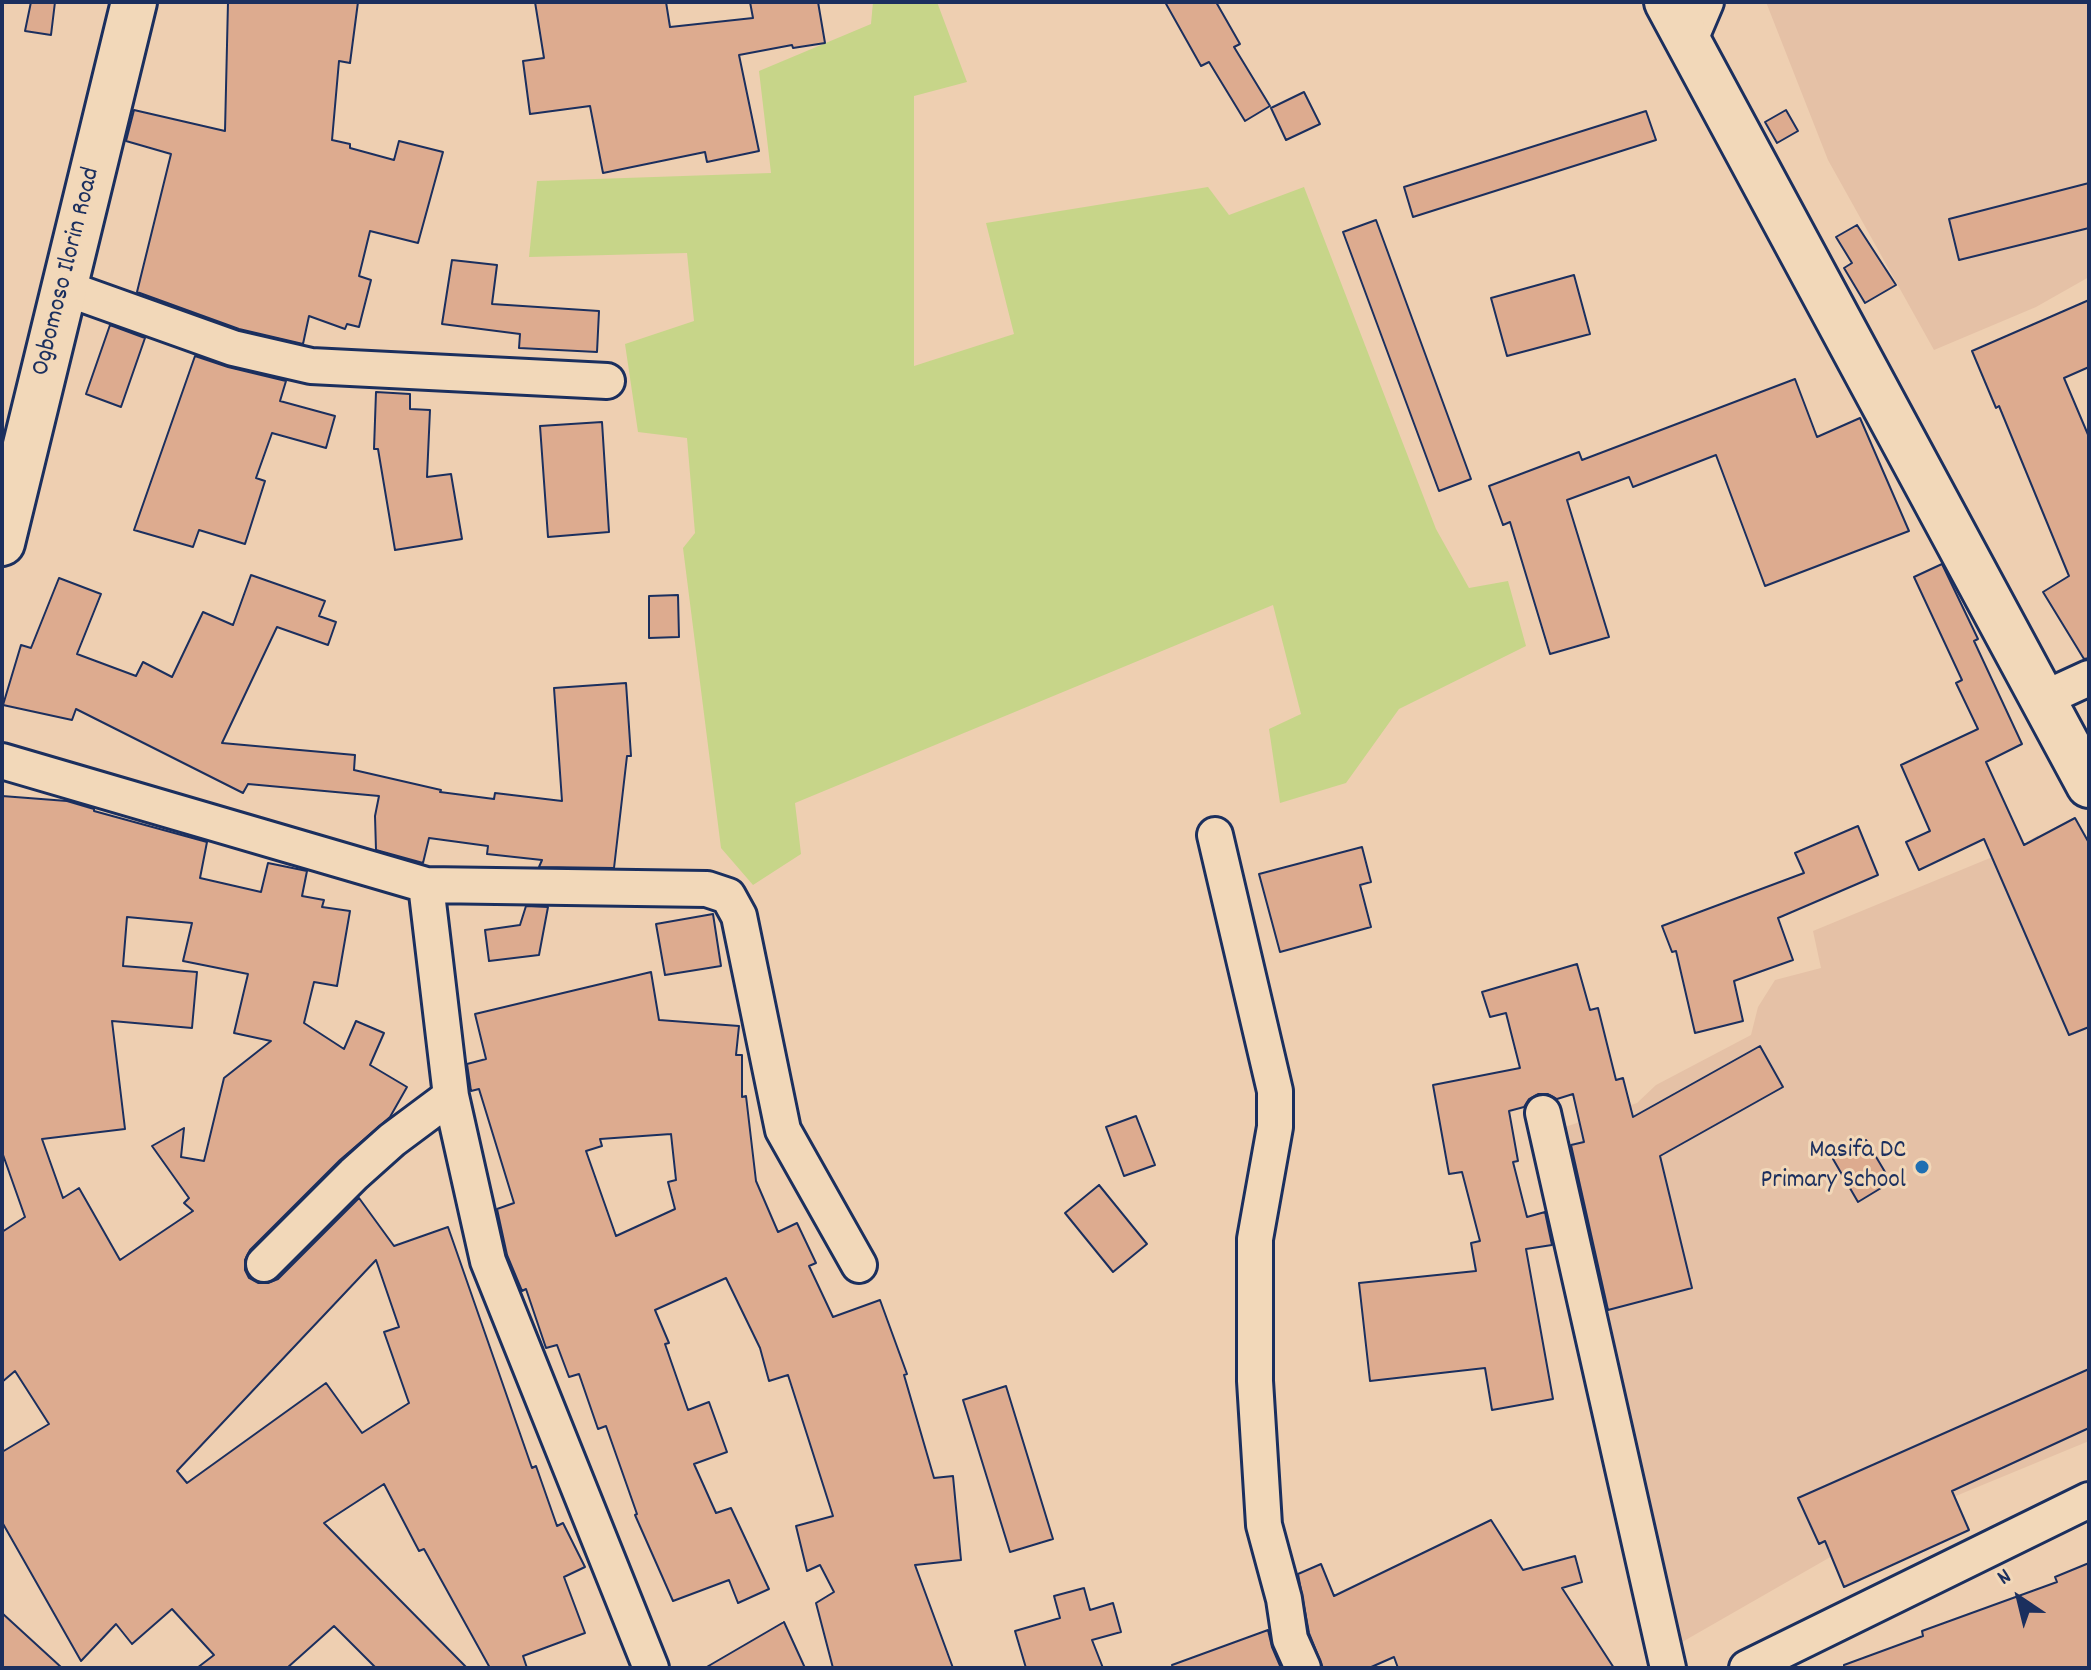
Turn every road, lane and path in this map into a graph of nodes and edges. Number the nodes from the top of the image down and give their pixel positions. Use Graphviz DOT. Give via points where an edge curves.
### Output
graph roads {
  1 [pos="134,2"];
  2 [pos="1667,2"];
  3 [pos="1706,2"];
  4 [pos="1689,42"];
  5 [pos="65,288"];
  6 [pos="607,381"];
  7 [pos="2,543"];
  8 [pos="2089,678"];
  9 [pos="2041,700"];
  10 [pos="2,761"];
  11 [pos="2089,785"];
  12 [pos="1215,835"];
  13 [pos="426,885"];
  14 [pos="451,1096"];
  15 [pos="1543,1113"];
  16 [pos="264,1264"];
  17 [pos="859,1265"];
  18 [pos="2089,1500"];
  19 [pos="651,1668"];
  20 [pos="1303,1668"];
  21 [pos="1668,1668"];
  22 [pos="1747,1668"];
  1 -- 5 [label="main road, Ogbomoso Ilorin Road"];
  2 -- 4 [label="main road"];
  3 -- 4 [label="street"];
  4 -- 9 [label="main road"];
  5 -- 6 [label="street" via="233,348 311,366"];
  5 -- 7 [label="main road, Ogbomoso Ilorin Road"];
  8 -- 9 [label="street"];
  9 -- 11 [label="main road"];
  10 -- 13 [label="street"];
  12 -- 20 [label="street" via="1275,1091 1275,1127 1255,1239 1255,1381 1264,1525 1290,1639"];
  13 -- 14 [label="street"];
  13 -- 17 [label="street" via="707,889 728,896 739,916 783,1130"];
  14 -- 16 [label="street" via="354,1174"];
  14 -- 19 [label="street" via="488,1261"];
  15 -- 21 [label="street"];
  18 -- 22 [label="street"];
}
